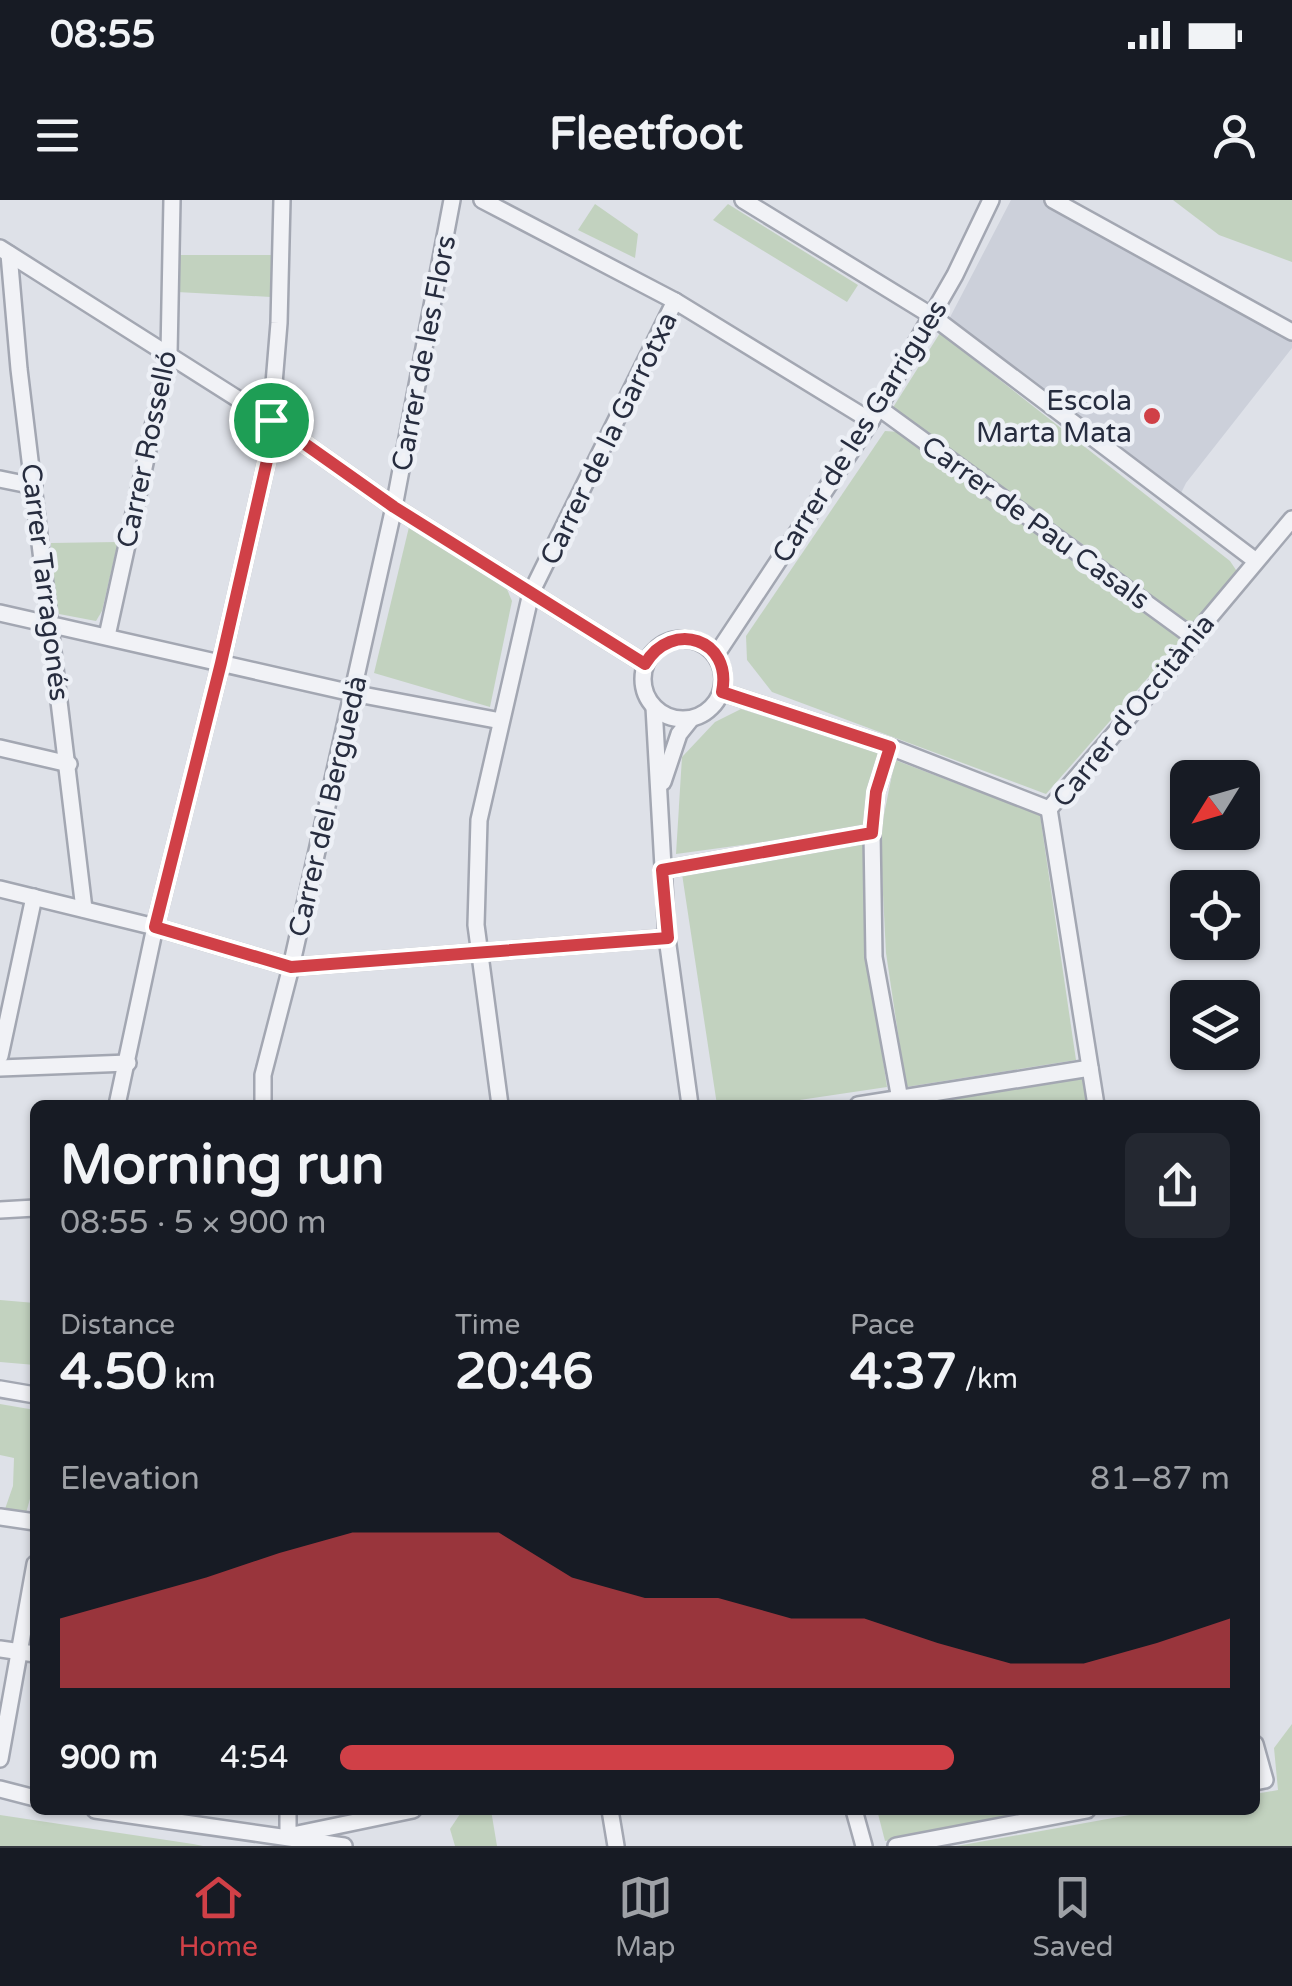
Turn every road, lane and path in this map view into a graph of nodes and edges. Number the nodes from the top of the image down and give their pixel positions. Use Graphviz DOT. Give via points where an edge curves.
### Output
graph roads {
  1 [pos="172,200"];
  2 [pos="282,200"];
  3 [pos="452,200"];
  4 [pos="482,200"];
  5 [pos="743,200"];
  6 [pos="991,200"];
  7 [pos="1054,200"];
  8 [pos="5,251"];
  9 [pos="675,301"];
  10 [pos="932,316"];
  11 [pos="1292,332"];
  12 [pos="169,354"];
  13 [pos="0,364"];
  14 [pos="19,369"];
  15 [pos="875,415"];
  16 [pos="271,420"];
  17 [pos="0,479"];
  18 [pos="34,486"];
  19 [pos="394,507"];
  20 [pos="1292,518"];
  21 [pos="1251,567"];
  22 [pos="532,594"];
  23 [pos="0,612"];
  24 [pos="52,624"];
  25 [pos="107,636"];
  26 [pos="1193,637"];
  27 [pos="716,655"];
  28 [pos="221,663"];
  29 [pos="645,664"];
  30 [pos="722,692"];
  31 [pos="352,693"];
  32 [pos="654,707"];
  33 [pos="690,719"];
  34 [pos="501,721"];
  35 [pos="890,747"];
  36 [pos="0,748"];
  37 [pos="68,764"];
  38 [pos="659,801"];
  39 [pos="1049,809"];
  40 [pos="872,833"];
  41 [pos="662,870"];
  42 [pos="0,888"];
  43 [pos="34,897"];
  44 [pos="84,909"];
  45 [pos="155,927"];
  46 [pos="668,938"];
  47 [pos="479,954"];
  48 [pos="291,967"];
  49 [pos="0,1056"];
  50 [pos="128,1063"];
  51 [pos="0,1068"];
  52 [pos="1090,1068"];
  53 [pos="118,1100"];
  54 [pos="263,1100"];
  55 [pos="499,1100"];
  56 [pos="689,1100"];
  57 [pos="900,1100"];
  58 [pos="911,1100"];
  59 [pos="1095,1100"];
  60 [pos="30,1208"];
  61 [pos="0,1210"];
  62 [pos="0,1390"];
  63 [pos="30,1393"];
  64 [pos="0,1517"];
  65 [pos="30,1521"];
  66 [pos="30,1620"];
  67 [pos="0,1649"];
  68 [pos="27,1653"];
  69 [pos="0,1759"];
  70 [pos="0,1789"];
  71 [pos="30,1797"];
  72 [pos="132,1815"];
  73 [pos="288,1815"];
  74 [pos="389,1815"];
  75 [pos="611,1815"];
  76 [pos="855,1815"];
  77 [pos="1054,1815"];
  78 [pos="288,1836"];
  79 [pos="344,1846"];
  80 [pos="616,1846"];
  81 [pos="864,1846"];
  82 [pos="896,1846"];
  1 -- 12 [label="street, Carrer Rosselló"];
  2 -- 16 [label="street"];
  3 -- 19 [label="street, Carrer de les Flors"];
  4 -- 9 [label="street, Carrer de Pau Casals"];
  5 -- 10 [label="street"];
  6 -- 10 [label="street, Carrer de les Garrigues"];
  7 -- 11 [label="street"];
  8 -- 12 [label="street"];
  8 -- 14 [label="street, Carrer Tarragonés"];
  9 -- 15 [label="street, Carrer de Pau Casals"];
  9 -- 22 [label="street, Carrer de la Garrotxa"];
  10 -- 15 [label="street, Carrer de les Garrigues"];
  10 -- 21 [label="street"];
  12 -- 16 [label="street"];
  12 -- 25 [label="street, Carrer Rosselló"];
  13 -- 14 [label="street"];
  14 -- 18 [label="street, Carrer Tarragonés"];
  15 -- 26 [label="street, Carrer de Pau Casals"];
  15 -- 27 [label="street, Carrer de les Garrigues"];
  16 -- 19 [label="street"];
  16 -- 28 [label="street"];
  17 -- 18 [label="street"];
  18 -- 24 [label="street, Carrer Tarragonés"];
  19 -- 22 [label="street"];
  19 -- 31 [label="street, Carrer del Berguedà"];
  20 -- 21 [label="street, Carrer d'Occitània"];
  21 -- 26 [label="street, Carrer d'Occitània"];
  22 -- 29 [label="street"];
  22 -- 34 [label="street, Carrer de la Garrotxa"];
  23 -- 24 [label="street"];
  24 -- 25 [label="street"];
  24 -- 37 [label="street, Carrer Tarragonés"];
  25 -- 28 [label="street"];
  26 -- 39 [label="street, Carrer d'Occitània"];
  27 -- 29 [label="street" via="678,638 652,652"];
  27 -- 30 [label="street"];
  28 -- 31 [label="street"];
  28 -- 45 [label="street"];
  29 -- 32 [label="street" via="643,687"];
  30 -- 33 [label="street" via="710,710"];
  30 -- 35 [label="street"];
  31 -- 34 [label="street"];
  31 -- 48 [label="street, Carrer del Berguedà"];
  32 -- 33 [label="street" via="671,718"];
  32 -- 38 [label="street"];
  33 -- 38 [label="street" via="668,762"];
  34 -- 47 [label="street, Carrer de la Garrotxa" via="479,820"];
  35 -- 39 [label="street"];
  35 -- 40 [label="street"];
  36 -- 37 [label="street"];
  37 -- 44 [label="street, Carrer Tarragonés"];
  38 -- 41 [label="street"];
  39 -- 52 [label="street, Carrer d'Occitània"];
  40 -- 41 [label="street"];
  40 -- 57 [label="street" via="874,956"];
  41 -- 46 [label="street"];
  42 -- 43 [label="street"];
  43 -- 44 [label="street"];
  43 -- 49 [label="street"];
  44 -- 45 [label="street"];
  45 -- 48 [label="street"];
  45 -- 50 [label="street"];
  46 -- 47 [label="street"];
  46 -- 56 [label="street"];
  47 -- 48 [label="street"];
  47 -- 55 [label="street, Carrer de la Garrotxa"];
  48 -- 54 [label="street, Carrer del Berguedà" via="263,1075"];
  50 -- 51 [label="street"];
  50 -- 53 [label="street"];
  52 -- 58 [label="street"];
  52 -- 59 [label="street, Carrer d'Occitània"];
  60 -- 61 [label="street"];
  62 -- 63 [label="street"];
  64 -- 65 [label="street"];
  66 -- 68 [label="street"];
  67 -- 68 [label="street"];
  68 -- 69 [label="street"];
  70 -- 71 [label="street"];
  72 -- 78 [label="street"];
  73 -- 78 [label="street"];
  74 -- 78 [label="street"];
  75 -- 80 [label="street"];
  76 -- 81 [label="street"];
  77 -- 82 [label="street"];
  78 -- 79 [label="street"];
}
